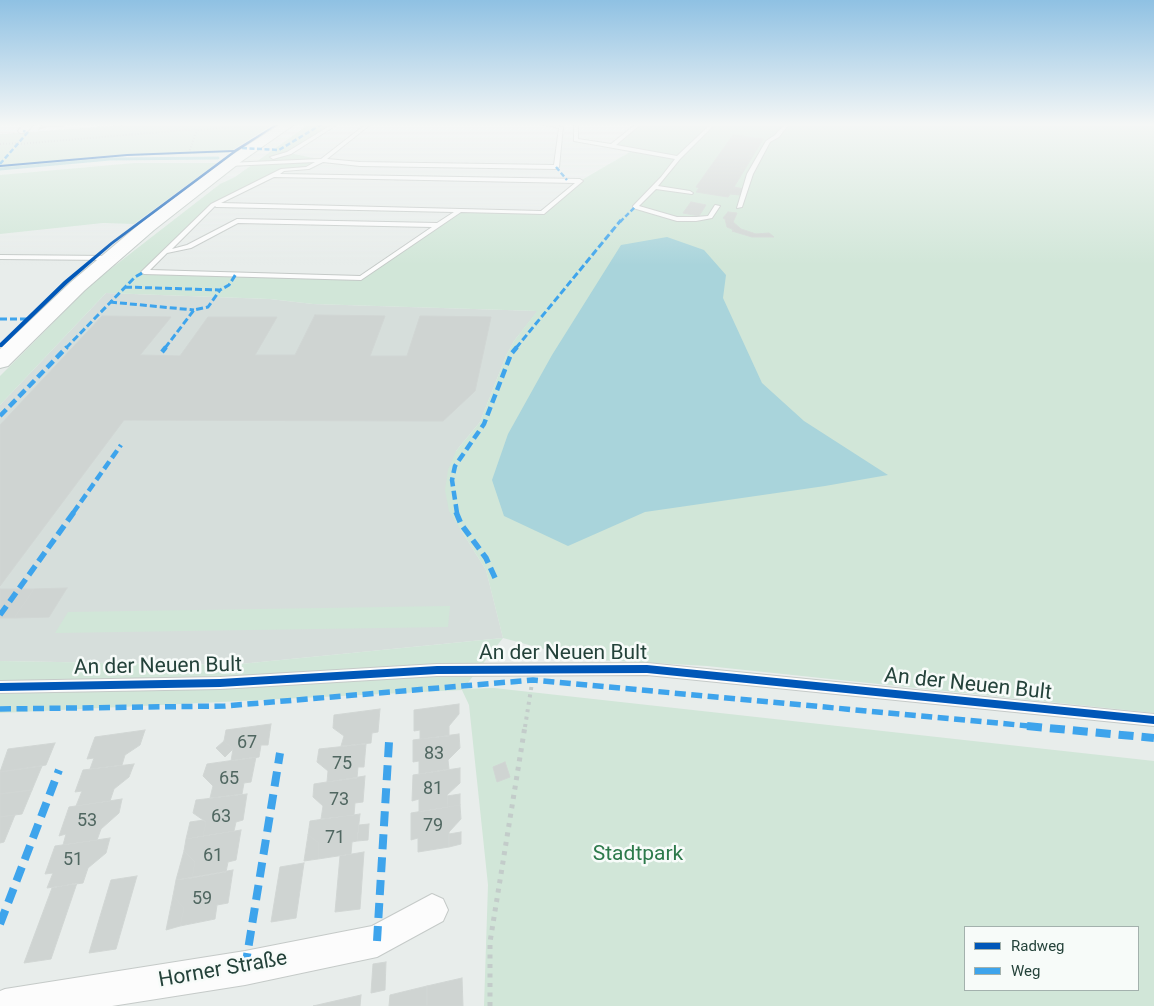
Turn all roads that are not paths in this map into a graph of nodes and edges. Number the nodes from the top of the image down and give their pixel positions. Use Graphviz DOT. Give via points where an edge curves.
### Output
graph roads {
  1 [pos="220,171"];
  2 [pos="281,171"];
  3 [pos="667,171"];
  4 [pos="752,171"];
  5 [pos="273,174"];
  6 [pos="654,187"];
  7 [pos="690,193"];
  8 [pos="213,205"];
  9 [pos="717,206"];
  10 [pos="740,207"];
  11 [pos="460,210"];
  12 [pos="438,225"];
  13 [pos="163,252"];
  14 [pos="0,257"];
  15 [pos="109,258"];
  16 [pos="0,361"];
  17 [pos="0,687"];
  18 [pos="1154,720"];
  19 [pos="432,910"];
  20 [pos="5,1006"];
  1 -- 15 [label="street"];
  2 -- 5 [label="lane"];
  3 -- 6 [label="lane"];
  4 -- 10 [label="lane"];
  5 -- 8 [label="lane"];
  5 -- 11 [label="lane" via="580,181 542,213"];
  6 -- 7 [label="lane"];
  6 -- 9 [label="lane" via="635,207 677,219 696,219 710,217"];
  8 -- 11 [label="lane"];
  8 -- 13 [label="lane"];
  11 -- 12 [label="lane"];
  12 -- 13 [label="lane" via="237,221 189,247"];
  12 -- 13 [label="lane" via="362,278 144,272"];
  14 -- 15 [label="lane"];
  15 -- 16 [label="street"];
  17 -- 18 [label="lane, An der Neuen Bult" via="220,683 438,670 647,670"];
  19 -- 20 [label="street, Horner Straße" via="377,941 245,968"];
}
